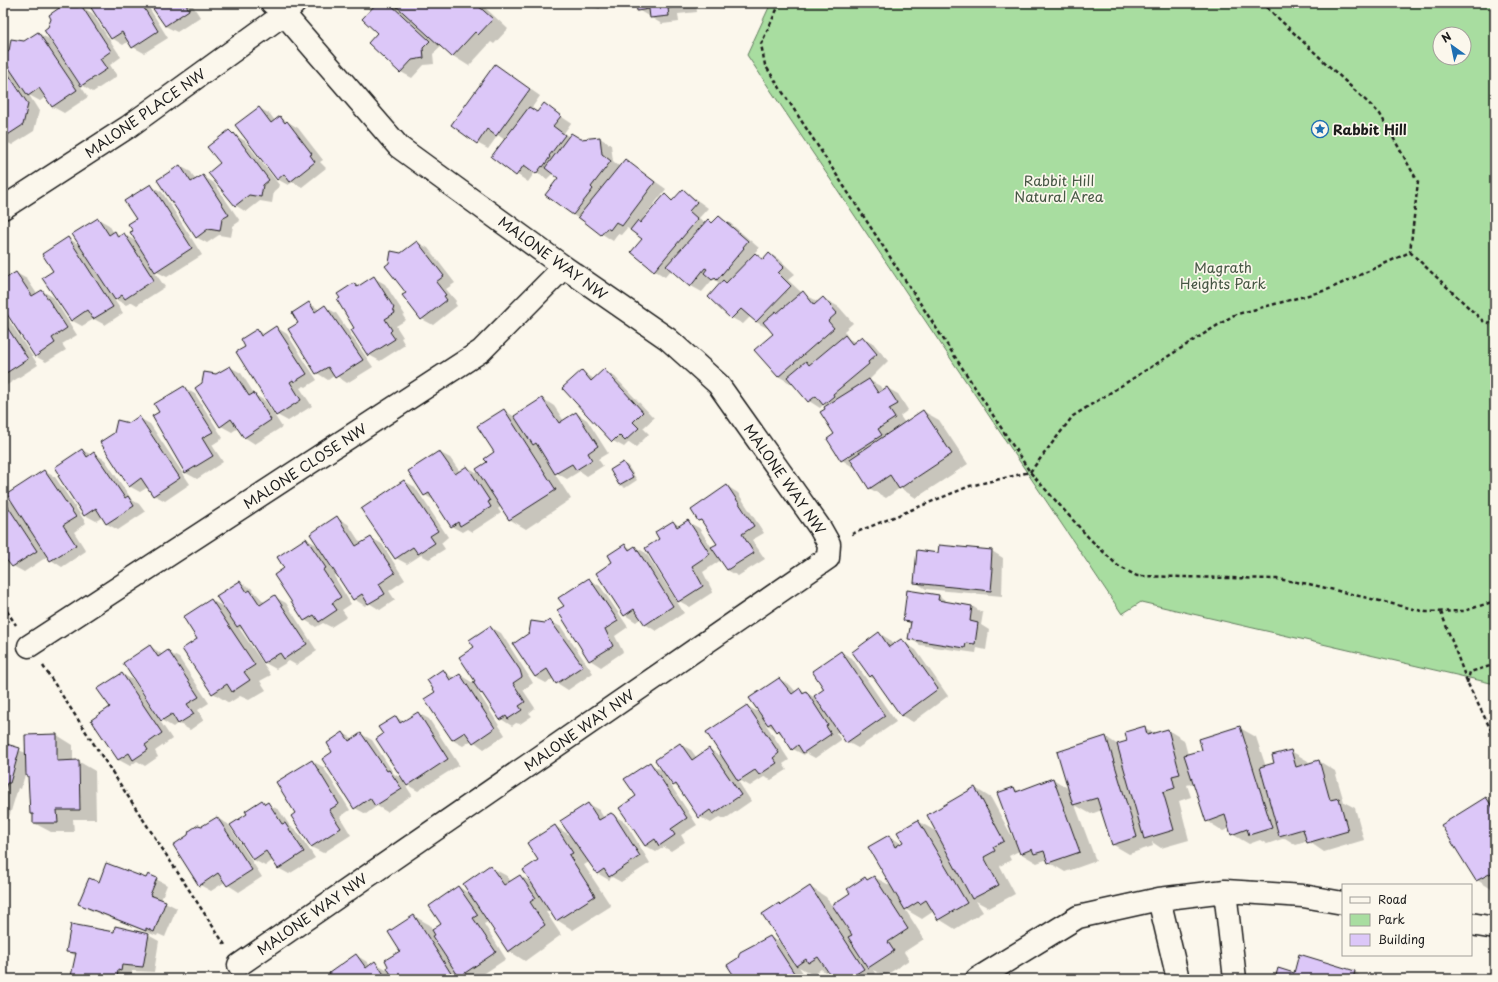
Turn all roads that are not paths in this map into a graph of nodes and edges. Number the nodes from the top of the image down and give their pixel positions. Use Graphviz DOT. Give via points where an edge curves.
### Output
graph roads {
  1 [pos="284,6"];
  2 [pos="3,208"];
  3 [pos="564,267"];
  4 [pos="29,646"];
  5 [pos="1225,891"];
  6 [pos="1159,899"];
  7 [pos="1342,903"];
  8 [pos="1472,924"];
  9 [pos="1495,928"];
  10 [pos="239,965"];
  11 [pos="977,979"];
  12 [pos="1178,979"];
  13 [pos="1235,979"];
  1 -- 2 [label="street, MALONE PLACE NW" via="128,127"];
  1 -- 3 [label="street, MALONE WAY NW" via="399,147"];
  3 -- 4 [label="street, MALONE CLOSE NW" via="481,351"];
  3 -- 10 [label="street, MALONE WAY NW" via="668,340 718,384 820,528 829,544 828,558"];
  5 -- 6 [label="street"];
  5 -- 7 [label="street" via="1303,896"];
  5 -- 13 [label="street"];
  6 -- 11 [label="street" via="1078,917"];
  6 -- 12 [label="street"];
  8 -- 9 [label="street"];
}
